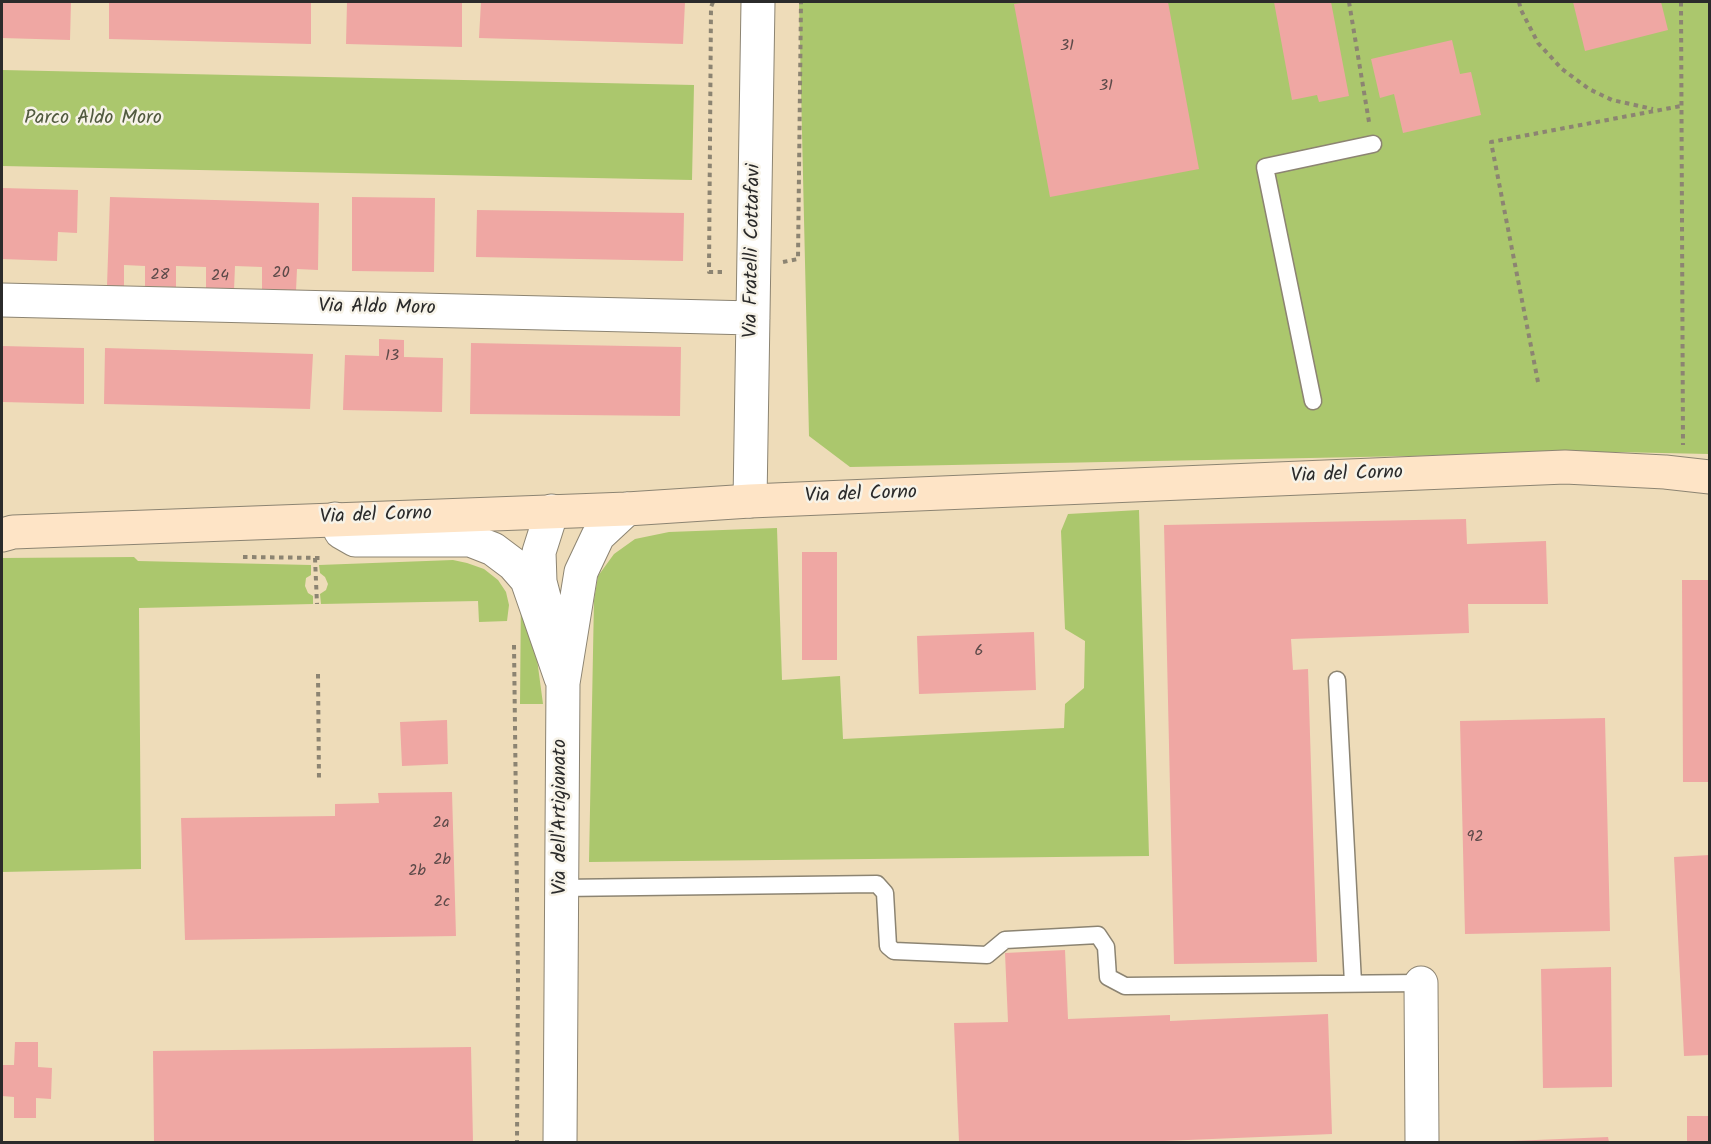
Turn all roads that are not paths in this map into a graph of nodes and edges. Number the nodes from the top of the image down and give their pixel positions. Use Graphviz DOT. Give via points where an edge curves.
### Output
graph roads {
  1 [pos="758,2"];
  2 [pos="1373,144"];
  3 [pos="2,300"];
  4 [pos="753,318"];
  5 [pos="1313,401"];
  6 [pos="1696,475"];
  7 [pos="750,501"];
  8 [pos="627,509"];
  9 [pos="552,511"];
  10 [pos="335,519"];
  11 [pos="5,532"];
  12 [pos="1337,680"];
  13 [pos="563,683"];
  14 [pos="561,888"];
  15 [pos="1353,983"];
  16 [pos="1422,983"];
  17 [pos="560,1143"];
  18 [pos="1422,1143"];
  1 -- 4 [label="street, Via Fratelli Cottafavi"];
  2 -- 5 [label="lane" via="1265,167"];
  3 -- 4 [label="street, Via Aldo Moro"];
  4 -- 7 [label="street, Via Fratelli Cottafavi"];
  6 -- 7 [label="street, Via del Corno" via="1565,466"];
  7 -- 8 [label="street, Via del Corno"];
  8 -- 9 [label="street, Via del Corno"];
  8 -- 13 [label="street, Via dell'Artigianato" via="598,536 581,572"];
  9 -- 10 [label="street, Via del Corno"];
  9 -- 13 [label="street" via="539,552 540,582"];
  10 -- 11 [label="street, Via del Corno"];
  10 -- 13 [label="street" via="341,532 355,540 470,540 493,549 527,580"];
  12 -- 15 [label="lane"];
  13 -- 14 [label="street, Via dell'Artigianato"];
  14 -- 15 [label="lane" via="877,884 885,893 888,946 894,951 987,955 1005,940 1098,934 1106,947 1108,977 1125,986"];
  14 -- 17 [label="street, Via dell'Artigianato"];
  15 -- 16 [label="lane"];
  16 -- 18 [label="street"];
}
